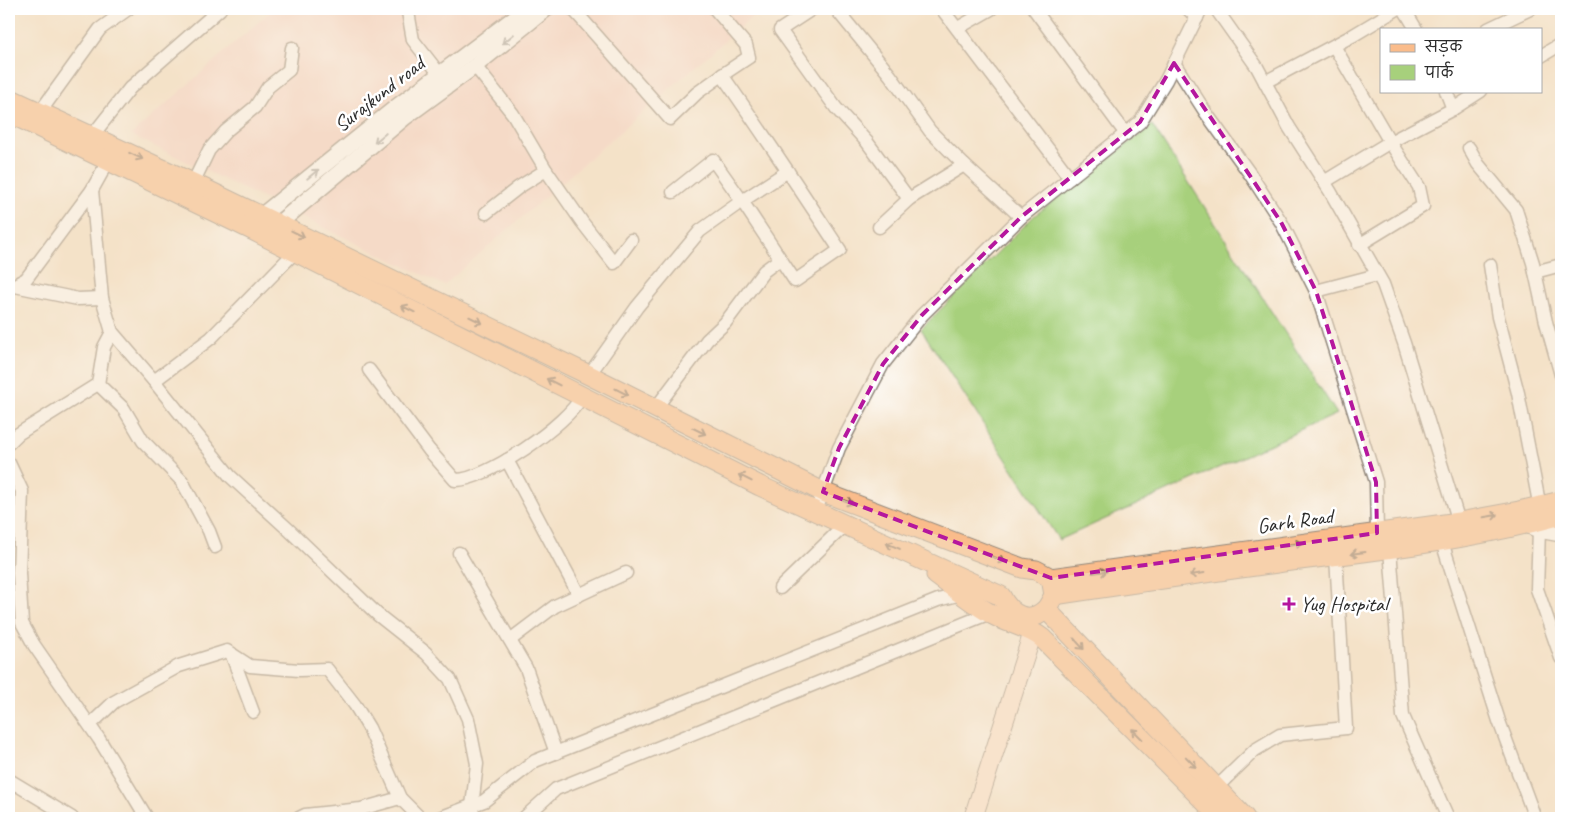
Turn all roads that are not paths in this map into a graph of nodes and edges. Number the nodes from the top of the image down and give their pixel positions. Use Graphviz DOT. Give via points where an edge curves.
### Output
graph roads {
  1 [pos="128,9"];
  2 [pos="220,9"];
  3 [pos="405,9"];
  4 [pos="526,9"];
  5 [pos="546,9"];
  6 [pos="573,9"];
  7 [pos="715,9"];
  8 [pos="812,9"];
  9 [pos="836,9"];
  10 [pos="942,9"];
  11 [pos="991,9"];
  12 [pos="1034,9"];
  13 [pos="1216,9"];
  14 [pos="1397,9"];
  15 [pos="1404,9"];
  16 [pos="1530,9"];
  17 [pos="1195,12"];
  18 [pos="958,28"];
  19 [pos="1415,28"];
  20 [pos="1490,28"];
  21 [pos="1561,44"];
  22 [pos="1334,46"];
  23 [pos="292,48"];
  24 [pos="1542,55"];
  25 [pos="471,60"];
  26 [pos="1174,63"];
  27 [pos="722,76"];
  28 [pos="444,79"];
  29 [pos="1265,82"];
  30 [pos="1446,92"];
  31 [pos="1480,92"];
  32 [pos="9,98"];
  33 [pos="1453,109"];
  34 [pos="40,112"];
  35 [pos="9,113"];
  36 [pos="1126,134"];
  37 [pos="92,136"];
  38 [pos="1390,142"];
  39 [pos="1469,148"];
  40 [pos="112,154"];
  41 [pos="964,165"];
  42 [pos="546,170"];
  43 [pos="788,171"];
  44 [pos="1070,178"];
  45 [pos="1324,182"];
  46 [pos="193,183"];
  47 [pos="92,190"];
  48 [pos="673,192"];
  49 [pos="909,199"];
  50 [pos="742,201"];
  51 [pos="486,213"];
  52 [pos="1021,217"];
  53 [pos="263,226"];
  54 [pos="879,227"];
  55 [pos="631,240"];
  56 [pos="1359,244"];
  57 [pos="295,252"];
  58 [pos="780,259"];
  59 [pos="1490,265"];
  60 [pos="1561,265"];
  61 [pos="1535,272"];
  62 [pos="1377,274"];
  63 [pos="12,287"];
  64 [pos="1316,291"];
  65 [pos="102,298"];
  66 [pos="112,332"];
  67 [pos="1559,357"];
  68 [pos="369,370"];
  69 [pos="1561,375"];
  70 [pos="592,376"];
  71 [pos="154,381"];
  72 [pos="98,384"];
  73 [pos="584,397"];
  74 [pos="655,409"];
  75 [pos="9,442"];
  76 [pos="507,460"];
  77 [pos="9,463"];
  78 [pos="823,492"];
  79 [pos="1561,500"];
  80 [pos="816,511"];
  81 [pos="1561,515"];
  82 [pos="1534,518"];
  83 [pos="1459,522"];
  84 [pos="846,525"];
  85 [pos="1377,533"];
  86 [pos="1561,534"];
  87 [pos="1442,542"];
  88 [pos="215,547"];
  89 [pos="1390,549"];
  90 [pos="459,553"];
  91 [pos="1336,556"];
  92 [pos="1264,557"];
  93 [pos="927,561"];
  94 [pos="626,573"];
  95 [pos="780,588"];
  96 [pos="1047,588"];
  97 [pos="14,590"];
  98 [pos="962,594"];
  99 [pos="579,595"];
  100 [pos="990,613"];
  101 [pos="1033,632"];
  102 [pos="510,640"];
  103 [pos="231,653"];
  104 [pos="1561,658"];
  105 [pos="253,712"];
  106 [pos="90,726"];
  107 [pos="556,753"];
  108 [pos="9,780"];
  109 [pos="1216,788"];
  110 [pos="400,798"];
  111 [pos="472,812"];
  112 [pos="72,818"];
  113 [pos="147,818"];
  114 [pos="299,818"];
  115 [pos="420,818"];
  116 [pos="439,818"];
  117 [pos="524,818"];
  118 [pos="973,818"];
  119 [pos="1221,818"];
  120 [pos="1245,818"];
  121 [pos="1448,818"];
  122 [pos="1535,818"];
  1 -- 34 [label="street" via="100,29"];
  2 -- 37 [label="street" via="130,88"];
  3 -- 28 [label="street" via="413,40"];
  4 -- 25 [label="street, Surajkund road"];
  5 -- 25 [label="street, one-way"];
  6 -- 27 [label="street" via="670,119 697,93"];
  7 -- 27 [label="street" via="746,45 748,57"];
  8 -- 49 [label="street" via="780,30 836,108 867,142"];
  9 -- 41 [label="street" via="930,131"];
  10 -- 18 [label="street"];
  11 -- 18 [label="street"];
  12 -- 36 [label="street"];
  13 -- 29 [label="street"];
  14 -- 22 [label="street"];
  15 -- 19 [label="street"];
  16 -- 20 [label="street"];
  17 -- 26 [label="street"];
  18 -- 44 [label="street"];
  21 -- 24 [label="street"];
  22 -- 29 [label="street"];
  22 -- 38 [label="street"];
  23 -- 46 [label="street" via="289,70 268,87 255,107 209,150"];
  25 -- 28 [label="street, Surajkund road"];
  25 -- 42 [label="street" via="513,114"];
  26 -- 36 [label="street" via="1140,122"];
  26 -- 64 [label="street" via="1281,222"];
  27 -- 43 [label="street"];
  28 -- 53 [label="street, Surajkund road"];
  29 -- 45 [label="street"];
  30 -- 33 [label="street"];
  31 -- 33 [label="street"];
  32 -- 34 [label="main road"];
  33 -- 38 [label="street"];
  34 -- 37 [label="main road"];
  35 -- 40 [label="main road"];
  36 -- 44 [label="street"];
  37 -- 40 [label="main road"];
  38 -- 45 [label="street"];
  38 -- 56 [label="street" via="1419,187 1423,206"];
  39 -- 61 [label="street" via="1516,210"];
  40 -- 46 [label="main road, one-way"];
  40 -- 47 [label="street"];
  40 -- 53 [label="main road"];
  41 -- 49 [label="street"];
  41 -- 52 [label="street"];
  42 -- 51 [label="street"];
  42 -- 55 [label="street" via="614,263"];
  43 -- 50 [label="street"];
  43 -- 58 [label="street" via="840,250 795,281"];
  44 -- 52 [label="street"];
  45 -- 56 [label="street"];
  46 -- 53 [label="main road"];
  47 -- 63 [label="street" via="26,279"];
  47 -- 65 [label="street"];
  48 -- 50 [label="street" via="713,160"];
  49 -- 54 [label="street"];
  50 -- 58 [label="street"];
  50 -- 70 [label="street" via="700,231 638,307"];
  52 -- 78 [label="street" via="922,314 883,364 839,448"];
  53 -- 57 [label="main road"];
  53 -- 70 [label="main road, one-way"];
  56 -- 62 [label="street"];
  57 -- 71 [label="street" via="211,338"];
  73 -- 57 [label="main road, one-way"];
  58 -- 74 [label="street" via="764,271"];
  59 -- 82 [label="street" via="1498,317 1518,393"];
  60 -- 61 [label="street"];
  61 -- 67 [label="street" via="1546,322"];
  62 -- 64 [label="street"];
  62 -- 83 [label="street" via="1404,343"];
  63 -- 65 [label="street" via="78,299"];
  64 -- 85 [label="street" via="1376,482"];
  65 -- 66 [label="street"];
  66 -- 71 [label="street"];
  66 -- 72 [label="street" via="104,347"];
  67 -- 69 [label="street"];
  68 -- 76 [label="street" via="455,480 464,480"];
  70 -- 73 [label="main road"];
  70 -- 74 [label="main road, one-way"];
  71 -- 111 [label="street" via="230,476 378,615 426,653 450,679 468,719 478,764"];
  72 -- 75 [label="street"];
  72 -- 88 [label="street" via="124,409 143,441 182,481"];
  73 -- 76 [label="street" via="552,429"];
  80 -- 73 [label="main road, one-way"];
  74 -- 78 [label="main road, one-way"];
  76 -- 99 [label="street"];
  77 -- 97 [label="street" via="22,491 19,573"];
  78 -- 80 [label="street"];
  78 -- 96 [label="main road, one-way" via="1022,568"];
  79 -- 82 [label="main road, Garh Road"];
  80 -- 84 [label="main road"];
  81 -- 82 [label="main road, Garh Road"];
  83 -- 82 [label="main road, Garh Road, one-way"];
  82 -- 86 [label="street"];
  82 -- 87 [label="main road, Garh Road"];
  82 -- 104 [label="street" via="1537,589"];
  83 -- 85 [label="main road, Garh Road"];
  93 -- 84 [label="main road, one-way"];
  84 -- 95 [label="street"];
  92 -- 85 [label="main road, Garh Road, one-way"];
  87 -- 89 [label="main road, Garh Road"];
  87 -- 122 [label="street" via="1499,721"];
  89 -- 91 [label="main road, Garh Road, one-way"];
  89 -- 121 [label="street" via="1403,716"];
  90 -- 102 [label="street"];
  91 -- 92 [label="main road, Garh Road"];
  91 -- 109 [label="street" via="1346,728 1280,736 1254,750"];
  92 -- 96 [label="main road, Garh Road"];
  93 -- 96 [label="main road" via="1001,596 1006,606 1018,616 1032,617"];
  93 -- 98 [label="main road" via="936,575"];
  94 -- 99 [label="street"];
  96 -- 109 [label="main road, one-way"];
  97 -- 106 [label="street" via="22,623 34,645"];
  98 -- 100 [label="main road"];
  98 -- 107 [label="street" via="938,600"];
  99 -- 102 [label="street" via="555,606"];
  100 -- 101 [label="main road"];
  100 -- 117 [label="street" via="556,789"];
  101 -- 118 [label="main road"];
  119 -- 101 [label="main road, one-way" via="1052,647"];
  102 -- 107 [label="street" via="526,668"];
  103 -- 105 [label="street"];
  103 -- 106 [label="street" via="227,650 179,666 114,702"];
  103 -- 110 [label="street" via="250,666 327,669 369,728"];
  106 -- 113 [label="street"];
  107 -- 111 [label="street" via="535,761"];
  108 -- 112 [label="street"];
  109 -- 120 [label="main road"];
  110 -- 114 [label="street" via="361,809 305,814"];
  110 -- 115 [label="street"];
  111 -- 116 [label="street"];
}
